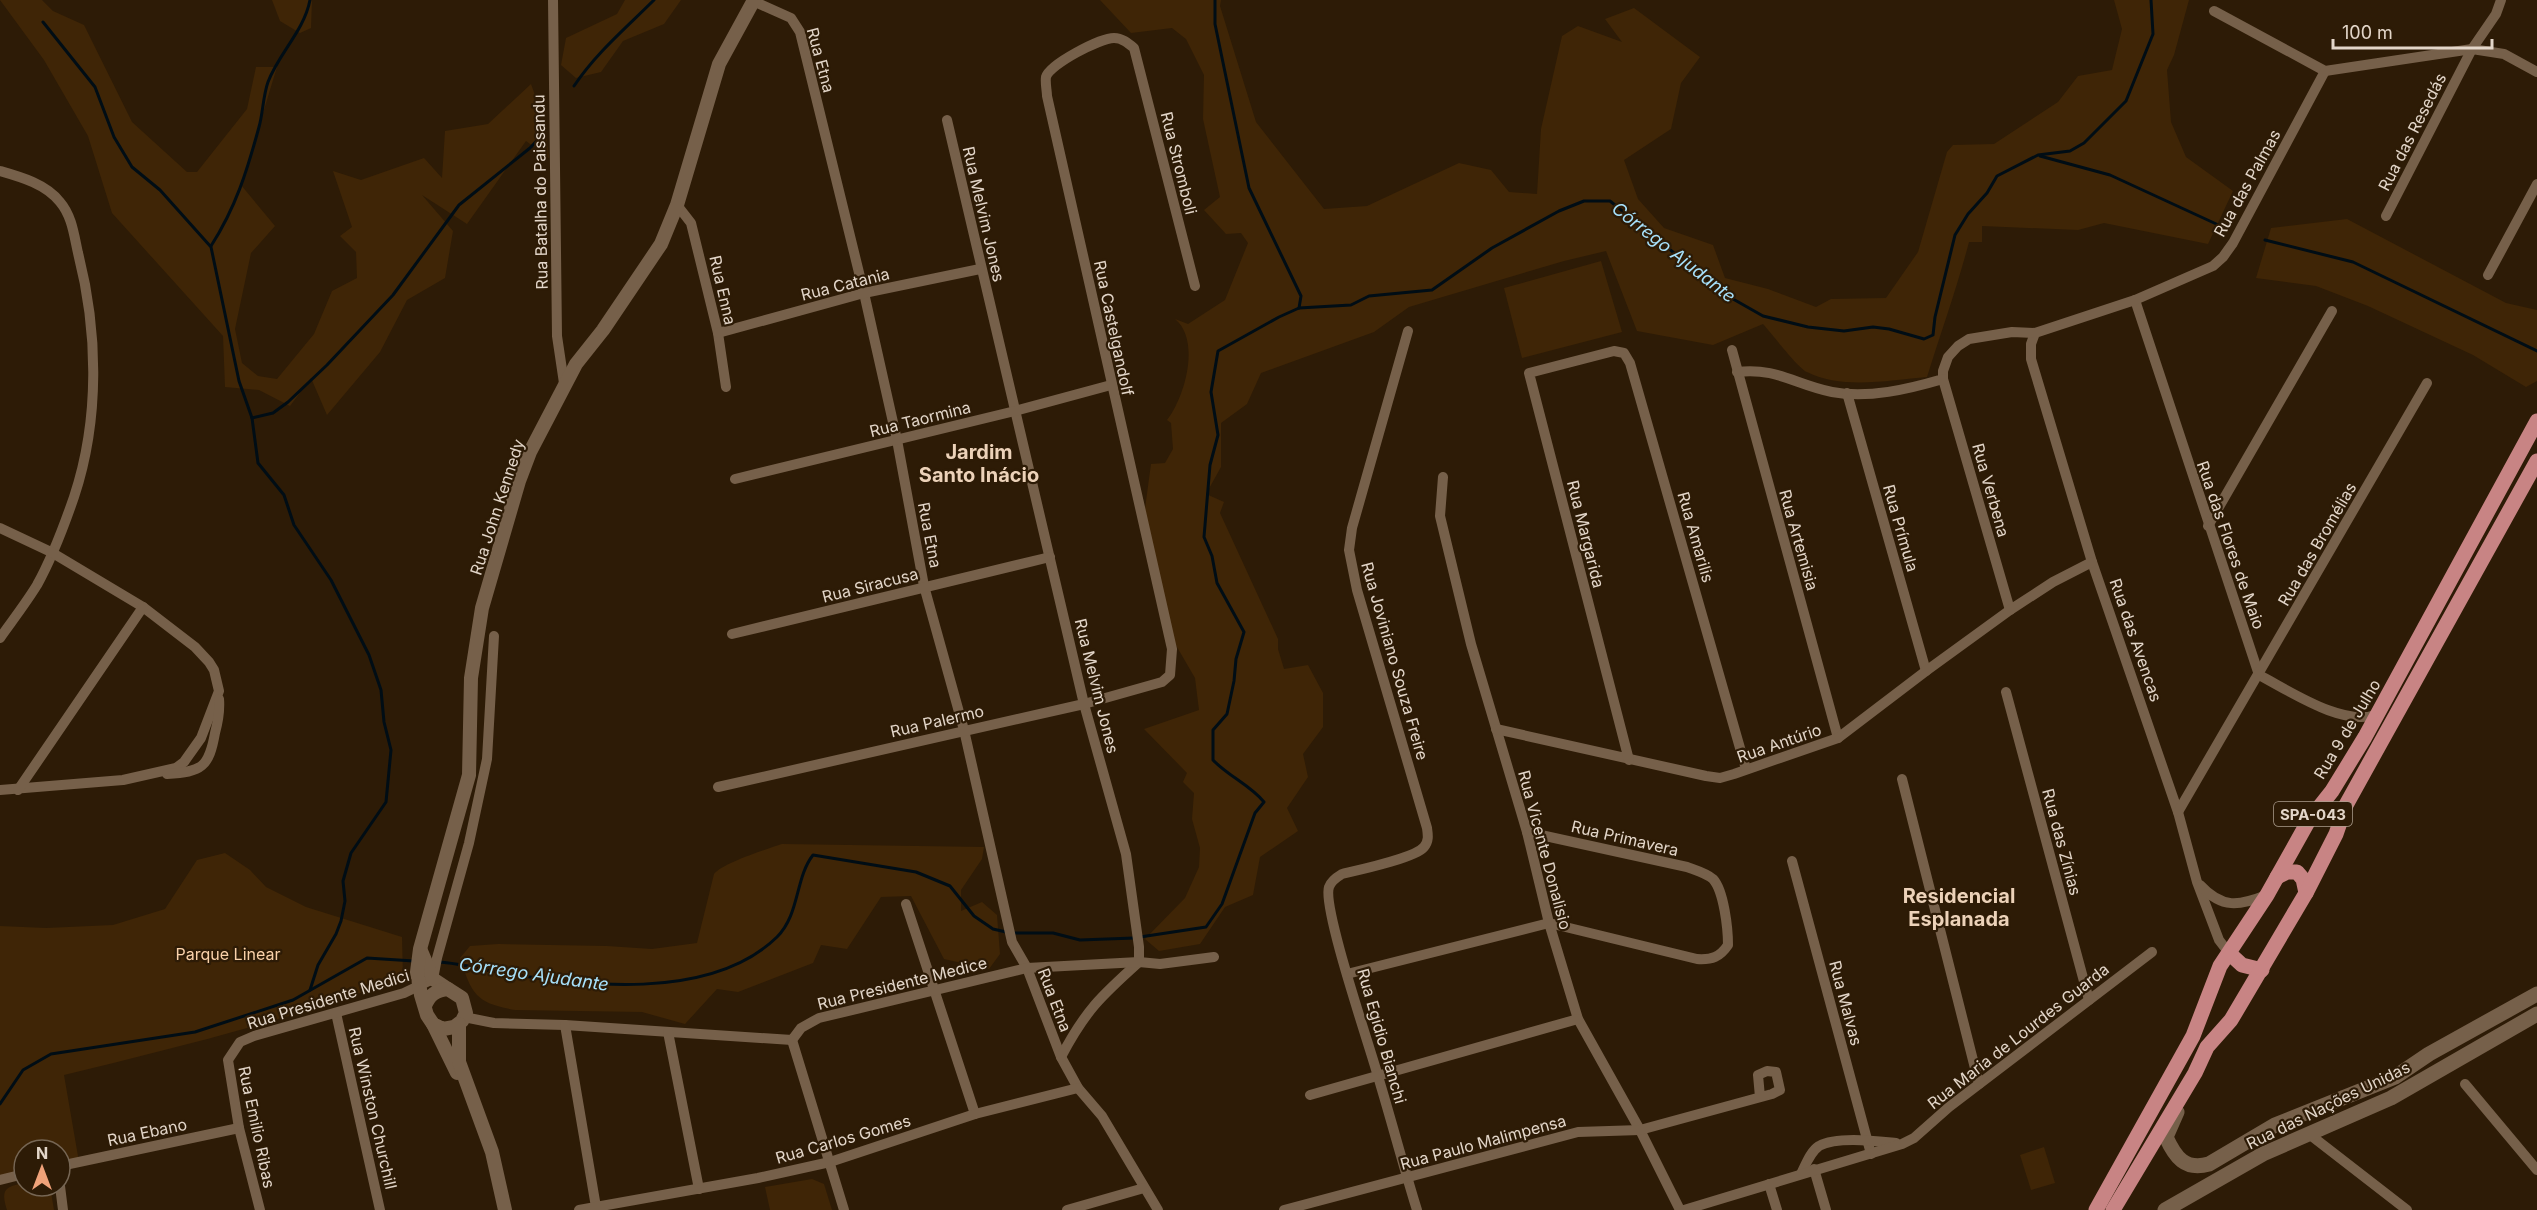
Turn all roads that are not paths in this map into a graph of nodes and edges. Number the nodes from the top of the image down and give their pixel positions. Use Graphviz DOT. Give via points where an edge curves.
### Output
graph roads {
  1 [pos="553,0"];
  2 [pos="754,0"];
  3 [pos="2500,0"];
  4 [pos="2214,11"];
  5 [pos="1134,48"];
  6 [pos="2472,49"];
  7 [pos="2325,71"];
  8 [pos="2537,72"];
  9 [pos="947,120"];
  10 [pos="0,171"];
  11 [pos="2537,184"];
  12 [pos="677,205"];
  13 [pos="2386,216"];
  14 [pos="980,268"];
  15 [pos="2488,275"];
  16 [pos="1195,286"];
  17 [pos="864,293"];
  18 [pos="2135,300"];
  19 [pos="2331,311"];
  20 [pos="1408,331"];
  21 [pos="718,333"];
  22 [pos="2036,333"];
  23 [pos="1732,350"];
  24 [pos="1586,357"];
  25 [pos="1737,372"];
  26 [pos="1943,379"];
  27 [pos="564,383"];
  28 [pos="2427,383"];
  29 [pos="1111,385"];
  30 [pos="726,387"];
  31 [pos="1847,393"];
  32 [pos="1015,411"];
  33 [pos="2537,421"];
  34 [pos="897,440"];
  35 [pos="2537,461"];
  36 [pos="1443,477"];
  37 [pos="735,479"];
  38 [pos="2208,526"];
  39 [pos="0,528"];
  40 [pos="51,552"];
  41 [pos="1050,557"];
  42 [pos="2092,562"];
  43 [pos="924,586"];
  44 [pos="143,607"];
  45 [pos="2010,610"];
  46 [pos="732,634"];
  47 [pos="494,636"];
  48 [pos="0,638"];
  49 [pos="1926,671"];
  50 [pos="2259,675"];
  51 [pos="1162,682"];
  52 [pos="219,691"];
  53 [pos="2006,692"];
  54 [pos="1084,704"];
  55 [pos="2378,714"];
  56 [pos="1496,729"];
  57 [pos="964,730"];
  58 [pos="1838,738"];
  59 [pos="1629,760"];
  60 [pos="1746,769"];
  61 [pos="149,775"];
  62 [pos="1902,780"];
  63 [pos="718,787"];
  64 [pos="0,790"];
  65 [pos="18,790"];
  66 [pos="2178,812"];
  67 [pos="1527,832"];
  68 [pos="1792,861"];
  69 [pos="1342,874"];
  70 [pos="2277,877"];
  71 [pos="2197,882"];
  72 [pos="2306,893"];
  73 [pos="2267,895"];
  74 [pos="906,904"];
  75 [pos="1549,923"];
  76 [pos="443,935"];
  77 [pos="2152,952"];
  78 [pos="420,953"];
  79 [pos="2229,953"];
  80 [pos="1214,957"];
  81 [pos="1139,962"];
  82 [pos="1027,968"];
  83 [pos="2262,970"];
  84 [pos="426,974"];
  85 [pos="1347,974"];
  86 [pos="419,988"];
  87 [pos="934,988"];
  88 [pos="448,989"];
  89 [pos="2537,994"];
  90 [pos="2089,999"];
  91 [pos="425,1006"];
  92 [pos="336,1013"];
  93 [pos="2537,1014"];
  94 [pos="1578,1019"];
  95 [pos="462,1020"];
  96 [pos="433,1024"];
  97 [pos="565,1025"];
  98 [pos="668,1032"];
  99 [pos="792,1040"];
  100 [pos="233,1051"];
  101 [pos="1061,1057"];
  102 [pos="2195,1073"];
  103 [pos="1378,1076"];
  104 [pos="1979,1084"];
  105 [pos="2465,1084"];
  106 [pos="466,1086"];
  107 [pos="1078,1088"];
  108 [pos="1310,1095"];
  109 [pos="1760,1096"];
  110 [pos="975,1114"];
  111 [pos="239,1128"];
  112 [pos="1640,1130"];
  113 [pos="2309,1134"];
  114 [pos="1867,1140"];
  115 [pos="1902,1144"];
  116 [pos="1871,1154"];
  117 [pos="830,1162"];
  118 [pos="72,1163"];
  119 [pos="1814,1169"];
  120 [pos="2537,1170"];
  121 [pos="1801,1174"];
  122 [pos="1407,1177"];
  123 [pos="1769,1184"];
  124 [pos="1144,1188"];
  125 [pos="699,1189"];
  126 [pos="596,1207"];
  127 [pos="260,1210"];
  128 [pos="380,1210"];
  129 [pos="505,1210"];
  130 [pos="579,1210"];
  131 [pos="844,1210"];
  132 [pos="1067,1210"];
  133 [pos="1158,1210"];
  134 [pos="1284,1210"];
  135 [pos="1417,1210"];
  136 [pos="1682,1210"];
  137 [pos="1777,1210"];
  138 [pos="1826,1210"];
  139 [pos="2096,1210"];
  140 [pos="2113,1210"];
  141 [pos="2165,1210"];
  142 [pos="2407,1210"];
  1 -- 27 [label="street, Rua Batalha do Paissandu" via="557,336"];
  2 -- 12 [label="street, Rua John Kennedy" via="719,64"];
  2 -- 17 [label="street, Rua Etna" via="791,18 800,33"];
  3 -- 6 [label="street, Rua das Resedás" via="2496,14"];
  4 -- 7 [label="street"];
  5 -- 16 [label="street, Rua Stromboli"];
  5 -- 29 [label="street, Rua Castelgandolf" via="1125,40 1100,41 1053,67 1046,78"];
  6 -- 7 [label="street"];
  6 -- 8 [label="street" via="2504,54"];
  6 -- 13 [label="street, Rua das Resedás"];
  7 -- 18 [label="street, Rua das Palmas" via="2223,257 2213,266"];
  9 -- 14 [label="street, Rua Melvim Jones"];
  10 -- 40 [label="street" via="26,178 58,199 67,210 86,285 93,359 86,453"];
  11 -- 15 [label="street"];
  12 -- 21 [label="street, Rua Enna" via="691,222"];
  12 -- 27 [label="street, Rua John Kennedy" via="661,243"];
  14 -- 17 [label="street, Rua Catania"];
  14 -- 32 [label="street, Rua Melvim Jones"];
  17 -- 21 [label="street, Rua Catania"];
  17 -- 34 [label="street, Rua Etna"];
  18 -- 22 [label="street, Rua das Palmas"];
  18 -- 38 [label="street, Rua das Flores de Maio"];
  19 -- 38 [label="street"];
  20 -- 69 [label="street, Rua Joviniano Souza Freire" via="1349,550 1428,839 1413,854"];
  21 -- 30 [label="street, Rua Enna"];
  22 -- 26 [label="street, Rua das Palmas" via="2012,332 1969,339 1948,357"];
  22 -- 42 [label="street, Rua das Avencas" via="2031,359"];
  23 -- 25 [label="street, Rua Artemisia"];
  24 -- 59 [label="street, Rua Margarida" via="1529,373"];
  24 -- 60 [label="street, Rua Amarilis" via="1619,351 1630,363"];
  25 -- 31 [label="street" via="1769,371"];
  25 -- 58 [label="street, Rua Artemisia"];
  26 -- 31 [label="street" via="1896,391"];
  26 -- 45 [label="street, Rua Verbena"];
  27 -- 78 [label="street, Rua John Kennedy" via="522,471 482,608 471,678 469,775"];
  28 -- 50 [label="street, Rua das Bromélias"];
  29 -- 32 [label="street, Rua Taormina"];
  29 -- 51 [label="street, Rua Castelgandolf" via="1172,649 1172,670"];
  31 -- 49 [label="street, Rua Prímula"];
  32 -- 34 [label="street, Rua Taormina"];
  32 -- 41 [label="street, Rua Melvim Jones"];
  33 -- 55 [label="main road, Rua 9 de Julho / SPA-043"];
  34 -- 37 [label="street, Rua Taormina"];
  34 -- 43 [label="street, Rua Etna"];
  35 -- 72 [label="main road, Rua 9 de Julho / SPA-043" via="2350,798"];
  36 -- 56 [label="street, Rua Vicente Donalisio" via="1440,516"];
  38 -- 50 [label="street, Rua das Flores de Maio"];
  39 -- 40 [label="street"];
  40 -- 44 [label="street"];
  40 -- 48 [label="street" via="37,584"];
  41 -- 43 [label="street, Rua Siracusa"];
  41 -- 54 [label="street, Rua Melvim Jones"];
  42 -- 45 [label="street, Rua Antúrio"];
  42 -- 66 [label="street, Rua das Avencas"];
  43 -- 46 [label="street, Rua Siracusa"];
  43 -- 57 [label="street, Rua Etna"];
  44 -- 52 [label="street" via="195,647 214,670"];
  44 -- 65 [label="street"];
  45 -- 49 [label="street, Rua Antúrio"];
  47 -- 76 [label="street" via="487,759"];
  49 -- 58 [label="street, Rua Antúrio"];
  50 -- 55 [label="street" via="2343,716 2363,718"];
  50 -- 66 [label="street, Rua das Bromélias"];
  51 -- 54 [label="street, Rua Palermo"];
  52 -- 61 [label="street" via="201,738 184,762"];
  52 -- 61 [label="street" via="220,707 210,758 189,771"];
  53 -- 90 [label="street, Rua das Zínias"];
  54 -- 57 [label="street, Rua Palermo"];
  54 -- 81 [label="street, Rua Melvim Jones" via="1126,854"];
  55 -- 70 [label="main road, Rua 9 de Julho / SPA-043" via="2342,775 2304,826"];
  56 -- 59 [label="street, Rua Antúrio"];
  56 -- 67 [label="street, Rua Vicente Donalisio"];
  57 -- 63 [label="street, Rua Palermo"];
  57 -- 82 [label="street, Rua Etna" via="1012,942"];
  58 -- 60 [label="street, Rua Antúrio"];
  59 -- 60 [label="street, Rua Antúrio" via="1720,778"];
  61 -- 65 [label="street"];
  62 -- 104 [label="street"];
  64 -- 65 [label="street"];
  66 -- 71 [label="street, Rua das Avencas"];
  67 -- 75 [label="street, Rua Vicente Donalisio"];
  67 -- 75 [label="street, Rua Primavera" via="1687,867 1713,880 1721,895 1728,945 1709,960 1697,959"];
  68 -- 114 [label="street, Rua Malvas"];
  69 -- 85 [label="street, Rua Egidio Bianchi" via="1329,887 1329,898"];
  70 -- 72 [label="main road" via="2297,872"];
  70 -- 73 [label="main road, Rua 9 de Julho / SPA-043"];
  71 -- 73 [label="street" via="2210,896 2234,904"];
  71 -- 79 [label="street, Rua das Avencas" via="2219,940"];
  72 -- 83 [label="main road, Rua 9 de Julho / SPA-043"];
  73 -- 79 [label="main road, Rua 9 de Julho / SPA-043"];
  74 -- 87 [label="street"];
  75 -- 85 [label="street"];
  75 -- 94 [label="street, Rua Vicente Donalisio"];
  76 -- 78 [label="street"];
  76 -- 84 [label="street"];
  77 -- 90 [label="street, Rua Maria de Lourdes Guarda"];
  78 -- 84 [label="street, Rua John Kennedy"];
  79 -- 83 [label="main road" via="2242,965"];
  79 -- 139 [label="main road, Rua 9 de Julho / SPA-043" via="2220,966 2193,1036"];
  80 -- 81 [label="street, Rua Presidente Medice" via="1176,963"];
  81 -- 82 [label="street, Rua Presidente Medice"];
  81 -- 101 [label="street" via="1088,1010"];
  82 -- 87 [label="street, Rua Presidente Medice"];
  82 -- 101 [label="street, Rua Etna"];
  83 -- 102 [label="main road, Rua 9 de Julho / SPA-043" via="2231,1020 2207,1047"];
  84 -- 86 [label="street, Rua John Kennedy"];
  84 -- 88 [label="street"];
  85 -- 103 [label="street, Rua Egidio Bianchi"];
  86 -- 91 [label="street, Rua John Kennedy"];
  86 -- 92 [label="street, Rua Presidente Medici"];
  87 -- 99 [label="street, Rua Presidente Medice" via="819,1018 801,1028"];
  87 -- 110 [label="street"];
  88 -- 91 [label="street" via="436,992"];
  88 -- 95 [label="street" via="462,998 466,1008"];
  89 -- 102 [label="main road, Rua das Nações Unidas" via="2395,1077 2275,1125 2199,1167 2178,1159 2166,1137"];
  90 -- 104 [label="street, Rua Maria de Lourdes Guarda"];
  91 -- 96 [label="street"];
  92 -- 100 [label="street, Rua Presidente Medici" via="254,1036 240,1042"];
  92 -- 128 [label="street, Rua Winston Churchill"];
  93 -- 113 [label="main road, Rua das Nações Unidas" via="2391,1098"];
  94 -- 103 [label="street"];
  94 -- 112 [label="street, Rua Vicente Donalisio"];
  95 -- 96 [label="street" via="443,1029"];
  95 -- 97 [label="street"];
  95 -- 106 [label="street" via="459,1062"];
  96 -- 106 [label="street"];
  97 -- 98 [label="street"];
  97 -- 126 [label="street"];
  98 -- 99 [label="street"];
  98 -- 125 [label="street"];
  99 -- 117 [label="street"];
  100 -- 111 [label="street, Rua Emilio Ribas" via="228,1070"];
  101 -- 107 [label="street"];
  102 -- 140 [label="main road, Rua 9 de Julho / SPA-043"];
  103 -- 108 [label="street"];
  103 -- 122 [label="street, Rua Egidio Bianchi"];
  104 -- 115 [label="street, Rua Maria de Lourdes Guarda"];
  105 -- 120 [label="street"];
  106 -- 129 [label="street" via="492,1152"];
  107 -- 110 [label="street, Rua Carlos Gomes"];
  107 -- 124 [label="street" via="1102,1116"];
  109 -- 112 [label="street, Rua Paulo Malimpensa"];
  110 -- 117 [label="street, Rua Carlos Gomes"];
  111 -- 118 [label="street, Rua Ebano"];
  111 -- 127 [label="street, Rua Emilio Ribas"];
  112 -- 122 [label="street, Rua Paulo Malimpensa" via="1578,1132"];
  112 -- 136 [label="street, Rua Vicente Donalisio"];
  113 -- 141 [label="main road, Rua das Nações Unidas" via="2263,1154"];
  113 -- 142 [label="street"];
  114 -- 115 [label="street"];
  114 -- 116 [label="street, Rua Malvas"];
  114 -- 121 [label="street" via="1818,1147"];
  115 -- 116 [label="street, Rua Maria de Lourdes Guarda"];
  116 -- 119 [label="street, Rua Maria de Lourdes Guarda"];
  117 -- 125 [label="street, Rua Carlos Gomes"];
  117 -- 131 [label="street"];
  119 -- 121 [label="street, Rua Maria de Lourdes Guarda"];
  119 -- 138 [label="street"];
  121 -- 123 [label="street, Rua Maria de Lourdes Guarda"];
  122 -- 134 [label="street, Rua Paulo Malimpensa"];
  122 -- 135 [label="street, Rua Egidio Bianchi"];
  123 -- 136 [label="street, Rua Maria de Lourdes Guarda"];
  123 -- 137 [label="street"];
  124 -- 132 [label="street"];
  124 -- 133 [label="street"];
  125 -- 126 [label="street, Rua Carlos Gomes"];
  126 -- 130 [label="street, Rua Carlos Gomes"];
}
